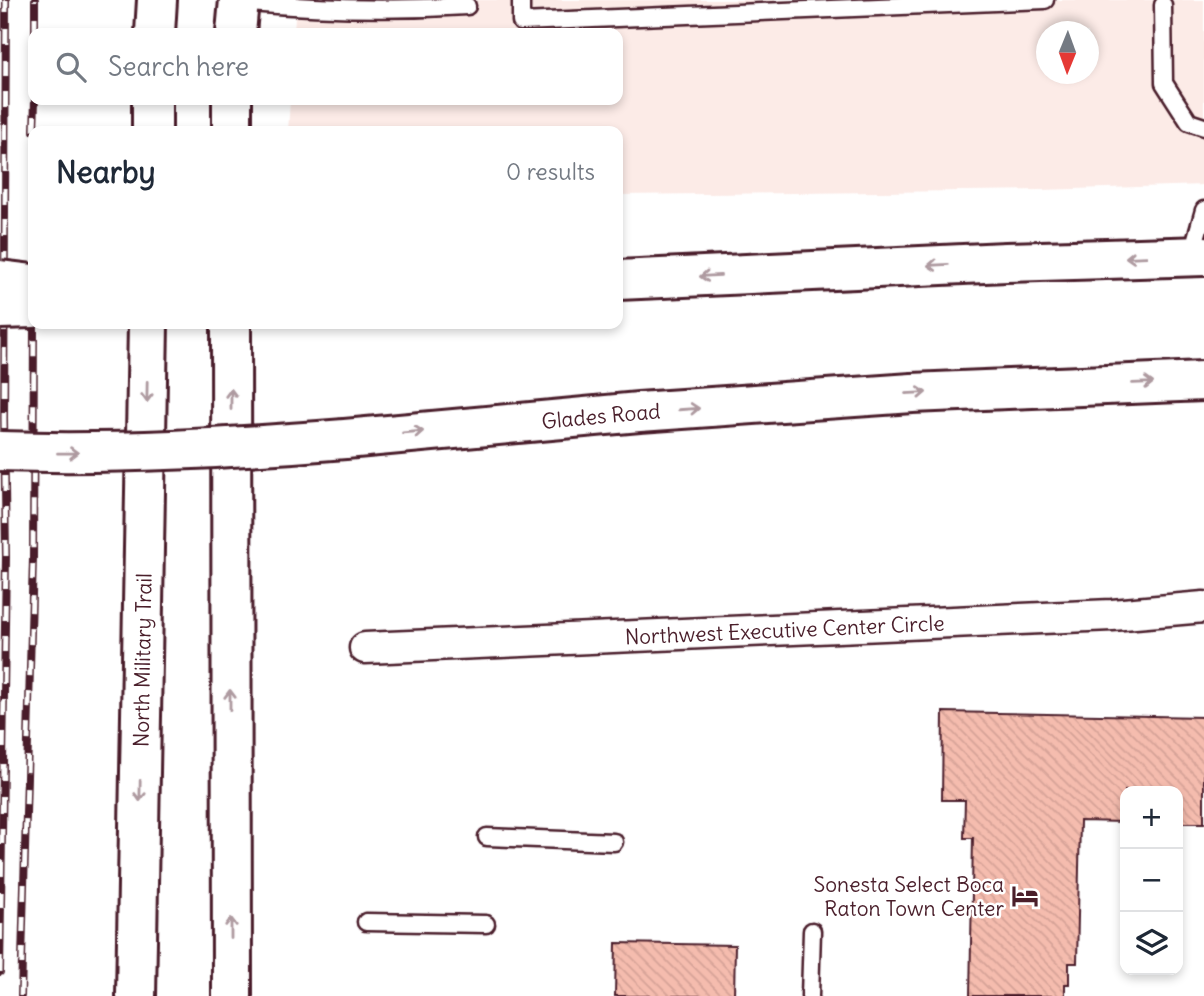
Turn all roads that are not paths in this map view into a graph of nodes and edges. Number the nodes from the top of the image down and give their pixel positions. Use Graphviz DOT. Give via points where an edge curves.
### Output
graph roads {
  1 [pos="157,0"];
  2 [pos="521,0"];
  3 [pos="1045,0"];
  4 [pos="406,5"];
  5 [pos="1163,5"];
  6 [pos="467,6"];
  7 [pos="238,12"];
  8 [pos="155,28"];
  9 [pos="152,105"];
  10 [pos="232,105"];
  11 [pos="152,126"];
  12 [pos="232,126"];
  13 [pos="1204,127"];
  14 [pos="1204,210"];
  15 [pos="1198,256"];
  16 [pos="0,280"];
  17 [pos="623,280"];
  18 [pos="28,283"];
  19 [pos="28,308"];
  20 [pos="0,309"];
  21 [pos="148,329"];
  22 [pos="231,329"];
  23 [pos="1204,380"];
  24 [pos="0,451"];
  25 [pos="1204,607"];
  26 [pos="365,648"];
  27 [pos="486,837"];
  28 [pos="614,842"];
  29 [pos="366,922"];
  30 [pos="486,924"];
  31 [pos="812,931"];
  32 [pos="136,996"];
  33 [pos="232,996"];
  34 [pos="810,996"];
  1 -- 8 [label="main road"];
  2 -- 3 [label="lane" via="521,22"];
  4 -- 6 [label="lane"];
  4 -- 7 [label="lane"];
  5 -- 13 [label="lane" via="1164,83 1189,122"];
  9 -- 11 [label="main road"];
  10 -- 12 [label="main road"];
  14 -- 15 [label="lane"];
  15 -- 17 [label="main road, one-way"];
  16 -- 18 [label="main road, bridge"];
  19 -- 20 [label="main road, bridge"];
  21 -- 32 [label="main road, North Military Trail, one-way"];
  33 -- 22 [label="main road, one-way"];
  24 -- 23 [label="main road, Glades Road, one-way, bridge" via="163,451 912,393"];
  25 -- 26 [label="street, Northwest Executive Center Circle"];
  27 -- 28 [label="lane"];
  29 -- 30 [label="lane"];
  31 -- 34 [label="lane"];
}
